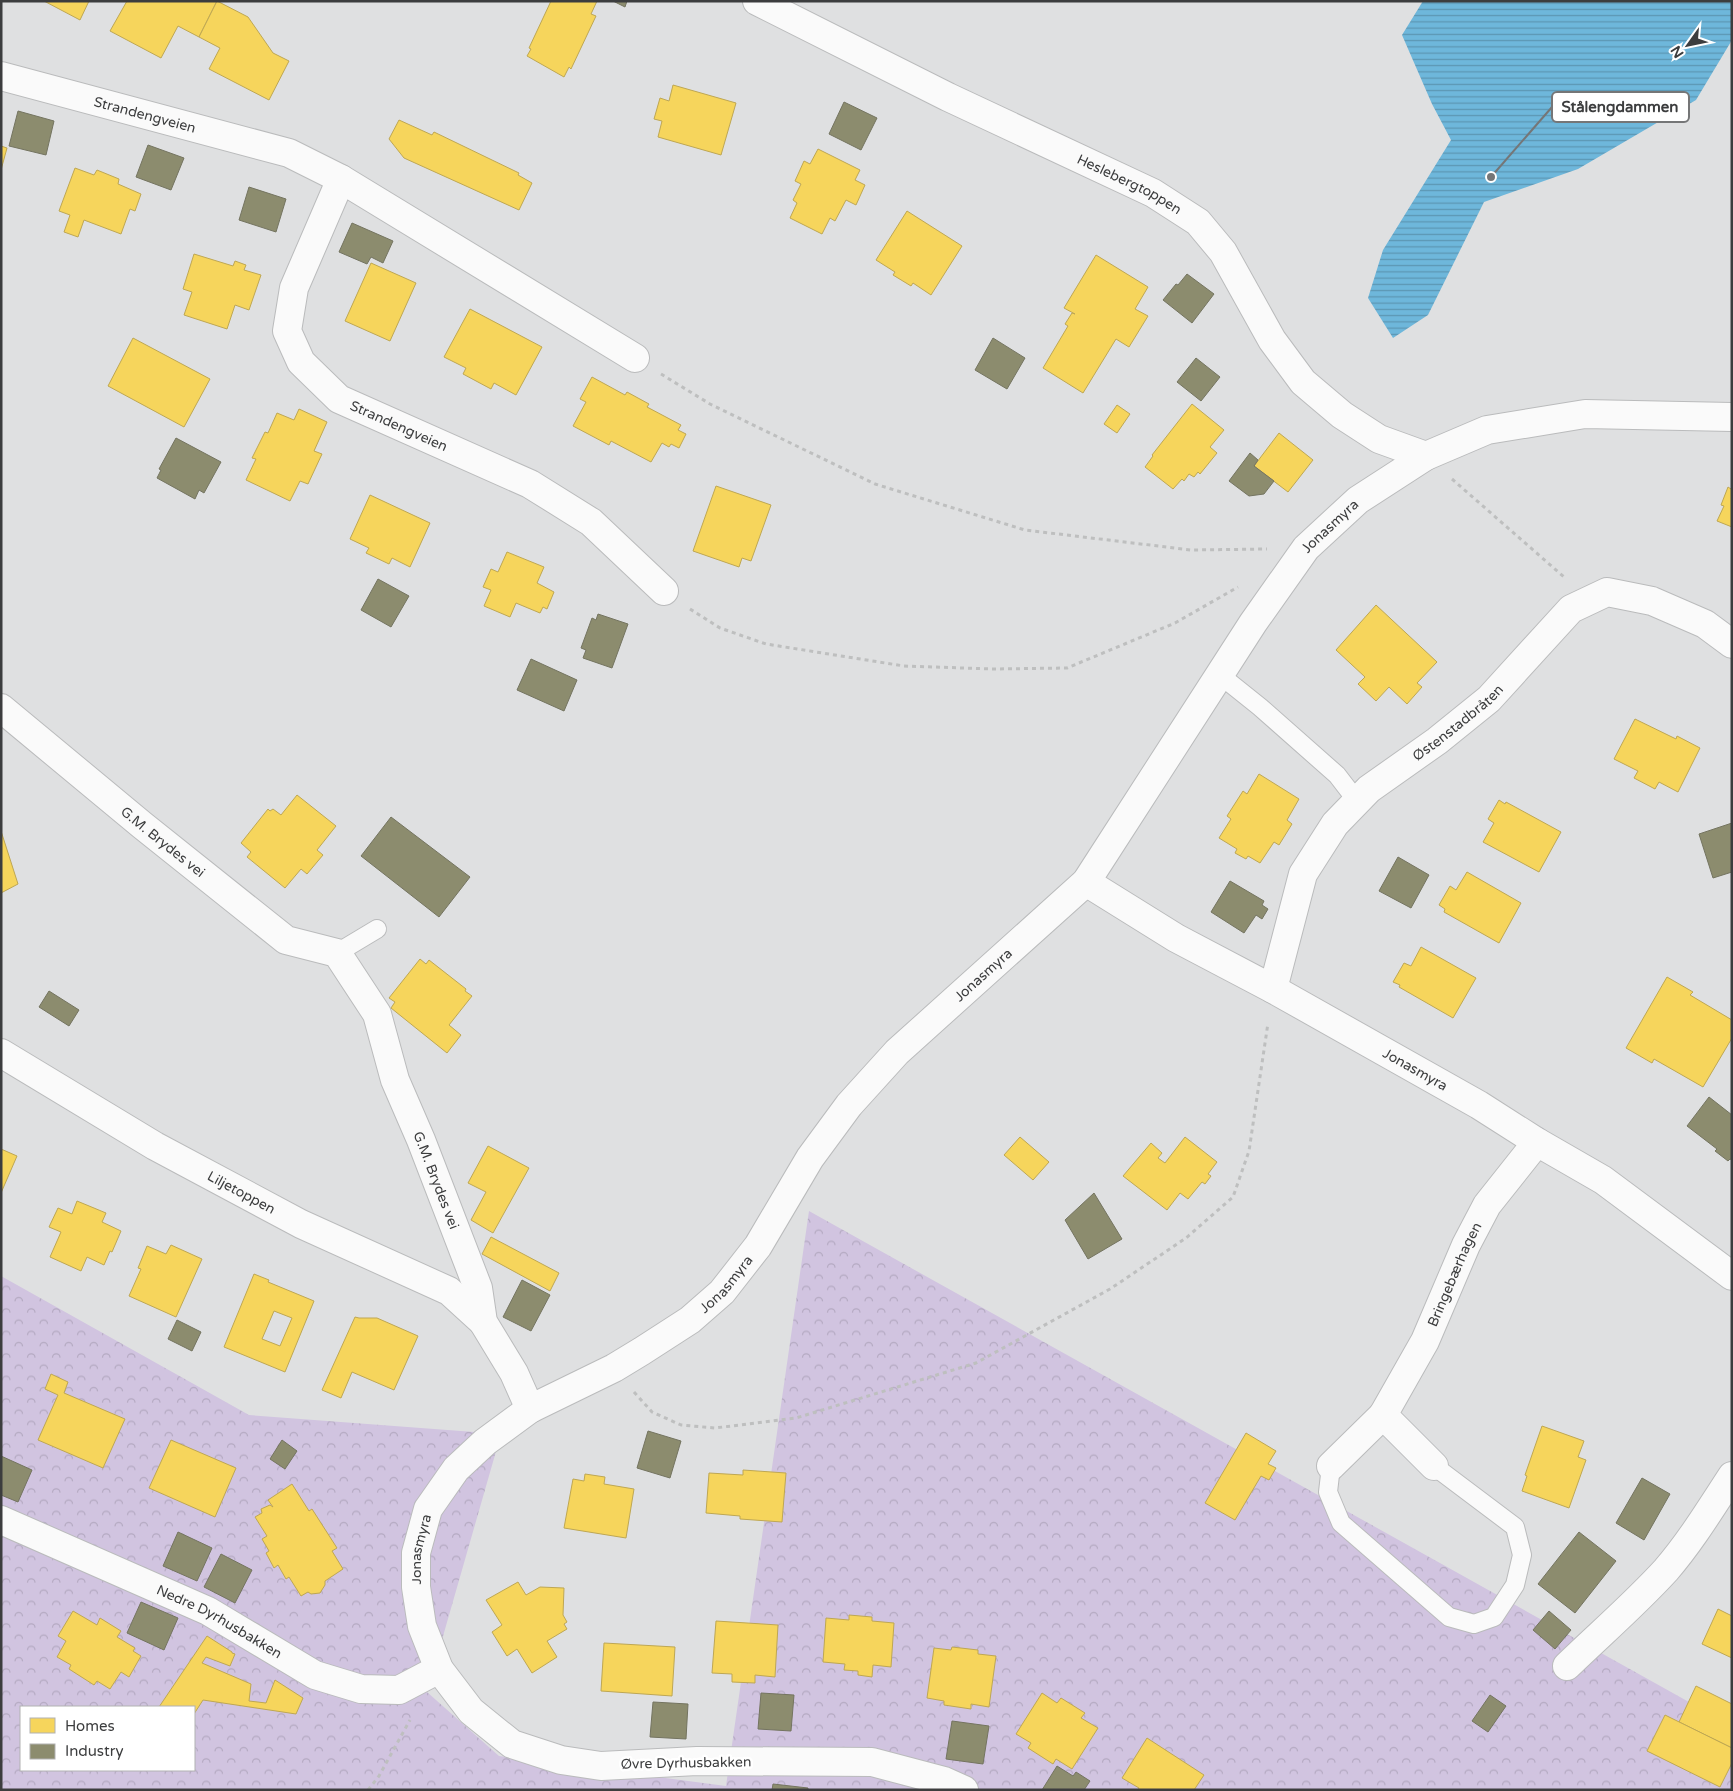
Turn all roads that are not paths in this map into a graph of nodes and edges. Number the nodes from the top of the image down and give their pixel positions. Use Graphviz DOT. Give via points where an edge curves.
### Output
graph roads {
  1 [pos="757,1"];
  2 [pos="1,76"];
  3 [pos="341,179"];
  4 [pos="635,358"];
  5 [pos="1732,417"];
  6 [pos="1426,456"];
  7 [pos="664,591"];
  8 [pos="1732,644"];
  9 [pos="1220,675"];
  10 [pos="1,708"];
  11 [pos="1357,801"];
  12 [pos="1086,882"];
  13 [pos="377,929"];
  14 [pos="337,953"];
  15 [pos="1273,989"];
  16 [pos="1,1053"];
  17 [pos="1537,1142"];
  18 [pos="1732,1276"];
  19 [pos="483,1322"];
  20 [pos="530,1409"];
  21 [pos="1383,1415"];
  22 [pos="1331,1466"];
  23 [pos="1434,1466"];
  24 [pos="1732,1476"];
  25 [pos="1,1520"];
  26 [pos="1567,1666"];
  27 [pos="439,1669"];
  28 [pos="964,1790"];
  1 -- 6 [label="street, Heslebergtoppen" via="948,97 1153,193 1198,222 1224,252 1272,340 1303,382 1342,415 1379,439"];
  2 -- 3 [label="street, Strandengveien" via="289,153"];
  3 -- 4 [label="street, Strandengveien"];
  3 -- 7 [label="street, Strandengveien" via="294,288 287,331 301,362 339,399 530,484 591,522"];
  5 -- 6 [label="street, Jonasmyra" via="1585,414 1487,430"];
  6 -- 9 [label="street, Jonasmyra" via="1358,500 1306,548"];
  8 -- 11 [label="street, Østenstadbråten" via="1705,624 1652,601 1607,592 1571,609 1489,699"];
  9 -- 11 [label="lane" via="1337,775"];
  9 -- 12 [label="street, Jonasmyra"];
  10 -- 14 [label="street, G.M. Brydes vei" via="286,940"];
  11 -- 15 [label="street, Østenstadbråten" via="1335,824 1303,874"];
  12 -- 15 [label="street, Jonasmyra" via="1176,938"];
  12 -- 20 [label="street, Jonasmyra" via="897,1052 849,1105 810,1158 758,1246 722,1292 690,1320 614,1368"];
  13 -- 14 [label="lane"];
  14 -- 19 [label="street, G.M. Brydes vei" via="377,1014 395,1080 478,1288"];
  15 -- 17 [label="street, Jonasmyra" via="1479,1105"];
  16 -- 19 [label="street, Liljetoppen" via="206,1174 301,1224 450,1291"];
  17 -- 18 [label="street, Jonasmyra" via="1603,1180"];
  17 -- 21 [label="street, Bringebærhagen" via="1487,1205 1466,1245 1425,1341"];
  19 -- 20 [label="street, G.M. Brydes vei" via="514,1373"];
  20 -- 27 [label="street, Jonasmyra" via="484,1442 456,1469 428,1509 416,1553 416,1586 422,1626"];
  21 -- 22 [label="street, Bringebærhagen"];
  21 -- 23 [label="street"];
  22 -- 23 [label="lane" via="1328,1492 1341,1523 1449,1617 1474,1624 1494,1617 1516,1585 1522,1555 1514,1527"];
  24 -- 26 [label="street" via="1667,1569"];
  25 -- 27 [label="street, Nedre Dyrhusbakken" via="208,1612 315,1675 362,1689 399,1690"];
  27 -- 28 [label="street, Øvre Dyrhusbakken" via="472,1711 512,1744 561,1760 601,1766 697,1761 872,1762 944,1781"];
}
